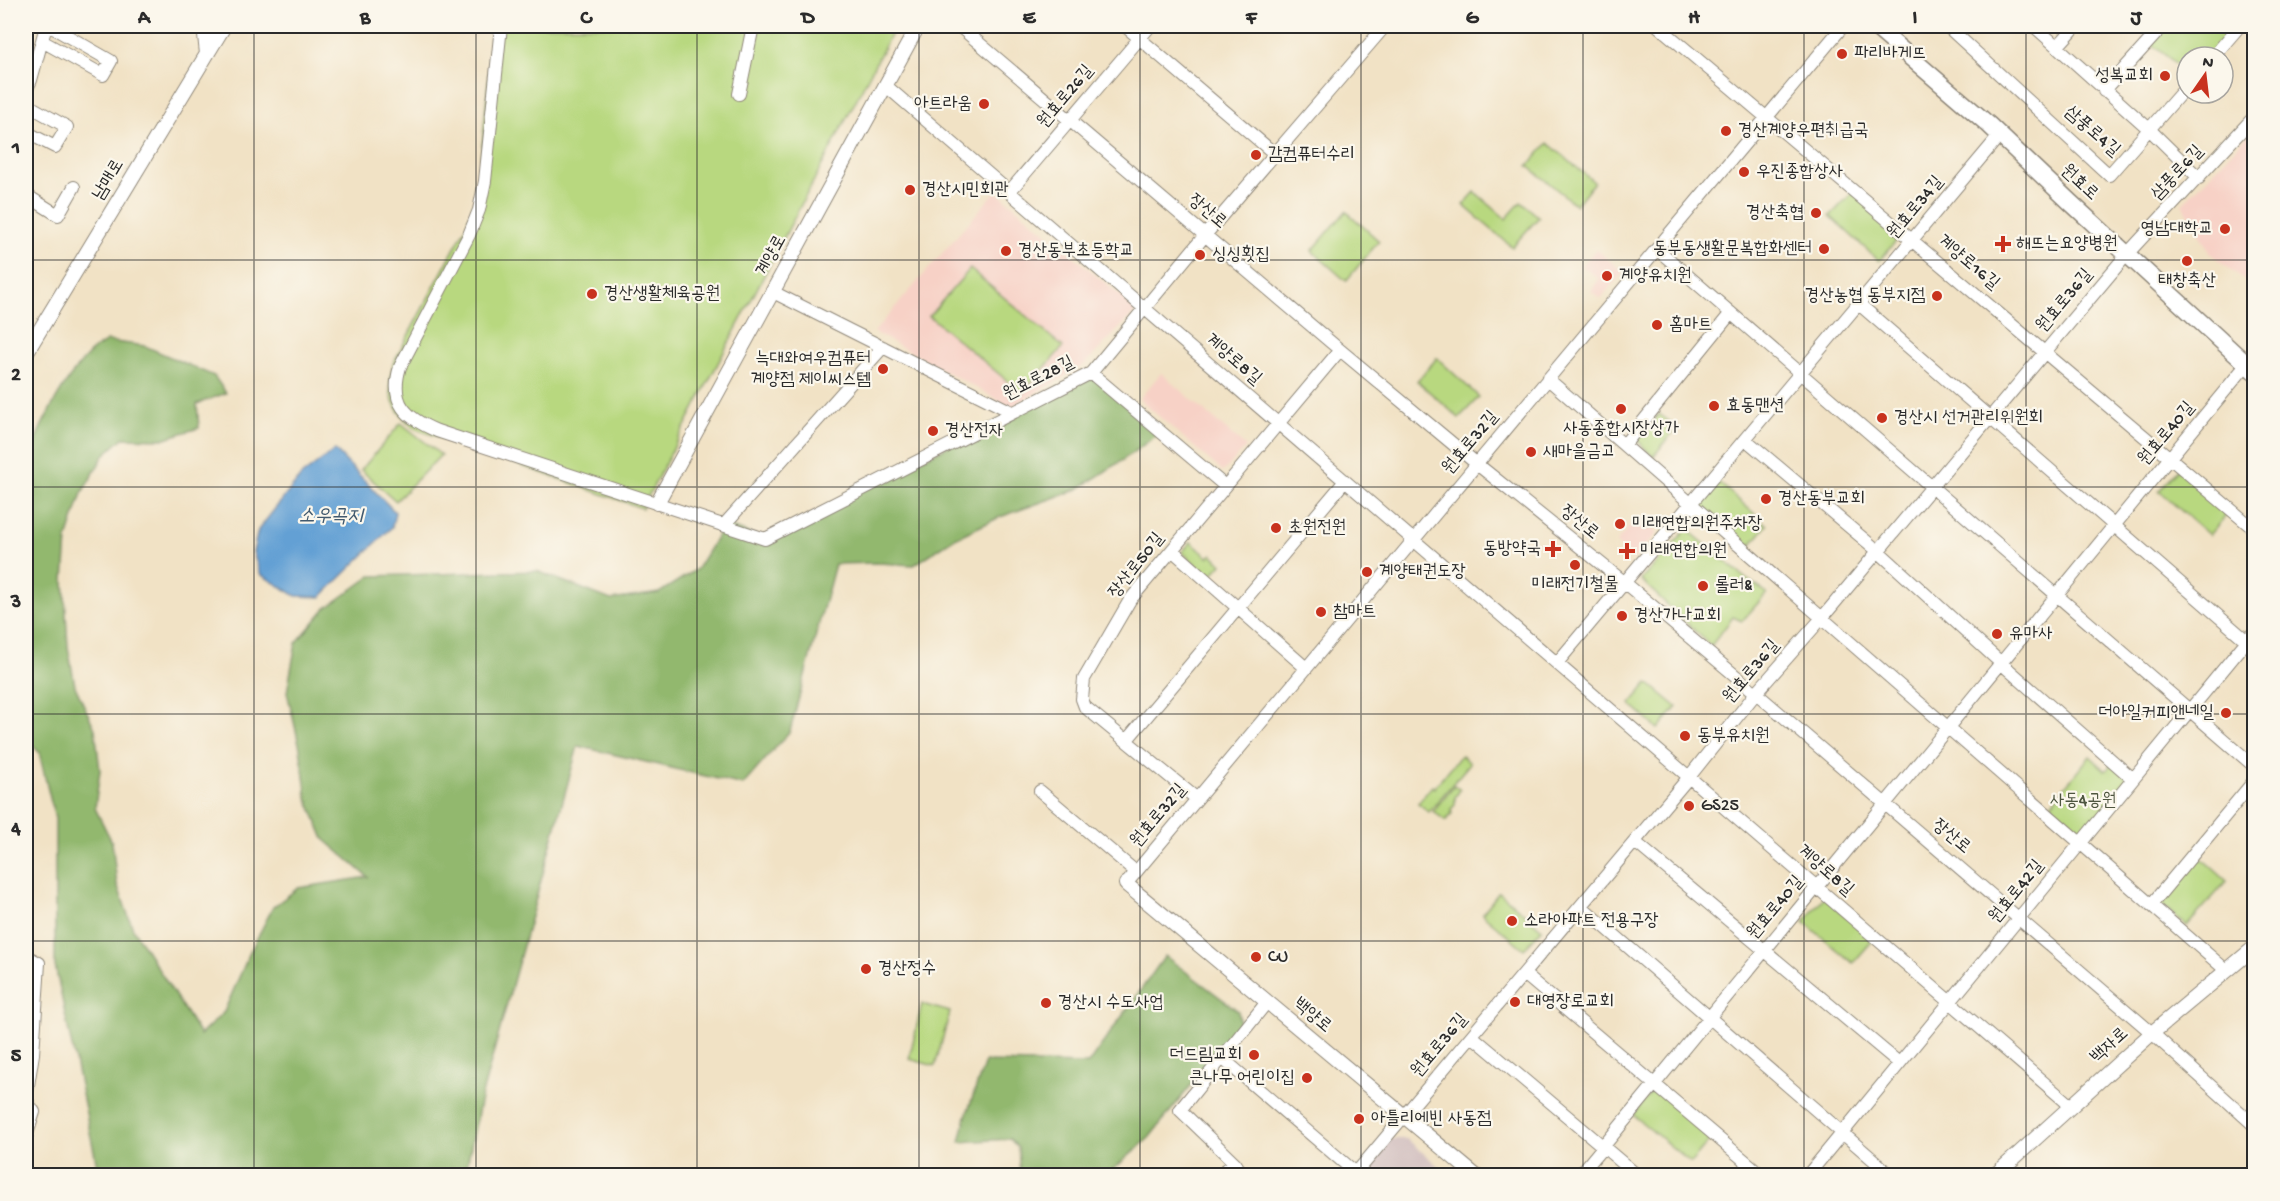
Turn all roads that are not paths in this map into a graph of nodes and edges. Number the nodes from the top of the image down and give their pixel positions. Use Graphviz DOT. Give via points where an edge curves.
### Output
graph roads {
  1 [pos="46,26"];
  2 [pos="50,26"];
  3 [pos="204,26"];
  4 [pos="224,26"];
  5 [pos="501,26"];
  6 [pos="753,26"];
  7 [pos="918,26"];
  8 [pos="959,26"];
  9 [pos="1125,26"];
  10 [pos="1150,26"];
  11 [pos="1385,26"];
  12 [pos="1658,26"];
  13 [pos="1844,26"];
  14 [pos="1874,26"];
  15 [pos="1947,26"];
  16 [pos="2034,26"];
  17 [pos="2076,26"];
  18 [pos="2163,26"];
  19 [pos="2237,26"];
  20 [pos="1139,38"];
  21 [pos="42,41"];
  22 [pos="2223,45"];
  23 [pos="2057,47"];
  24 [pos="207,54"];
  25 [pos="30,62"];
  26 [pos="885,85"];
  27 [pos="26,90"];
  28 [pos="2104,91"];
  29 [pos="739,94"];
  30 [pos="2175,100"];
  31 [pos="26,104"];
  32 [pos="1767,117"];
  33 [pos="2254,117"];
  34 [pos="1069,121"];
  35 [pos="2149,129"];
  36 [pos="26,132"];
  37 [pos="2000,135"];
  38 [pos="1276,154"];
  39 [pos="2199,178"];
  40 [pos="74,187"];
  41 [pos="1010,191"];
  42 [pos="26,195"];
  43 [pos="1206,234"];
  44 [pos="1912,240"];
  45 [pos="1657,249"];
  46 [pos="2128,253"];
  47 [pos="773,292"];
  48 [pos="1859,304"];
  49 [pos="1145,308"];
  50 [pos="1731,313"];
  51 [pos="883,347"];
  52 [pos="1340,350"];
  53 [pos="2045,352"];
  54 [pos="26,353"];
  55 [pos="2251,368"];
  56 [pos="1091,373"];
  57 [pos="1801,373"];
  58 [pos="1548,379"];
  59 [pos="1012,412"];
  60 [pos="1990,418"];
  61 [pos="1278,423"];
  62 [pos="1745,439"];
  63 [pos="1624,444"];
  64 [pos="2170,458"];
  65 [pos="1477,464"];
  66 [pos="1345,481"];
  67 [pos="1225,486"];
  68 [pos="1932,487"];
  69 [pos="657,503"];
  70 [pos="1691,504"];
  71 [pos="724,525"];
  72 [pos="2114,526"];
  73 [pos="2254,529"];
  74 [pos="1413,540"];
  75 [pos="1172,550"];
  76 [pos="1878,551"];
  77 [pos="1624,583"];
  78 [pos="2057,595"];
  79 [pos="1238,609"];
  80 [pos="1822,618"];
  81 [pos="2251,637"];
  82 [pos="1557,663"];
  83 [pos="2001,663"];
  84 [pos="1306,668"];
  85 [pos="1756,693"];
  86 [pos="2190,710"];
  87 [pos="1948,728"];
  88 [pos="1126,741"];
  89 [pos="2254,766"];
  90 [pos="1689,777"];
  91 [pos="2133,779"];
  92 [pos="2254,782"];
  93 [pos="1040,790"];
  94 [pos="1197,798"];
  95 [pos="1884,804"];
  96 [pos="1635,842"];
  97 [pos="2080,844"];
  98 [pos="1136,872"];
  99 [pos="1126,884"];
  100 [pos="1817,887"];
  101 [pos="2151,905"];
  102 [pos="1581,906"];
  103 [pos="2019,919"];
  104 [pos="2254,948"];
  105 [pos="1764,952"];
  106 [pos="26,956"];
  107 [pos="2227,971"];
  108 [pos="1524,974"];
  109 [pos="1267,1002"];
  110 [pos="1950,1002"];
  111 [pos="1710,1017"];
  112 [pos="2152,1033"];
  113 [pos="1472,1036"];
  114 [pos="1222,1058"];
  115 [pos="1899,1064"];
  116 [pos="1654,1084"];
  117 [pos="26,1099"];
  118 [pos="2071,1106"];
  119 [pos="1405,1116"];
  120 [pos="2254,1125"];
  121 [pos="1842,1132"];
  122 [pos="26,1137"];
  123 [pos="1603,1146"];
  124 [pos="1235,1163"];
  125 [pos="1353,1174"];
  126 [pos="1218,1176"];
  127 [pos="1243,1176"];
  128 [pos="1476,1176"];
  129 [pos="1579,1176"];
  130 [pos="1638,1176"];
  131 [pos="1763,1176"];
  132 [pos="1807,1176"];
  133 [pos="1892,1176"];
  134 [pos="1994,1176"];
  1 -- 21 [label="street"];
  2 -- 21 [label="street" via="111,61 103,75"];
  3 -- 24 [label="street"];
  4 -- 24 [label="street, 남매로"];
  5 -- 69 [label="street, 원효로28길" via="479,210 400,367 398,397 409,415 437,431"];
  6 -- 29 [label="street"];
  7 -- 26 [label="street, 계양로"];
  8 -- 34 [label="street, 장산로"];
  9 -- 20 [label="street"];
  10 -- 20 [label="street, 원효로26길"];
  11 -- 38 [label="street, 원효로28길"];
  12 -- 32 [label="street, 계양로16길"];
  13 -- 32 [label="street, 원효로32길"];
  14 -- 37 [label="main road, 원효로"];
  15 -- 35 [label="street, 삼풍로4길" via="2109,175"];
  16 -- 23 [label="street"];
  17 -- 23 [label="street"];
  18 -- 28 [label="street"];
  19 -- 22 [label="street"];
  20 -- 34 [label="street, 원효로26길"];
  20 -- 38 [label="street"];
  21 -- 25 [label="street"];
  23 -- 28 [label="street"];
  24 -- 54 [label="street, 남매로"];
  25 -- 27 [label="street" via="32,80"];
  26 -- 41 [label="street, 계양로8길"];
  26 -- 47 [label="street, 계양로"];
  28 -- 35 [label="street"];
  30 -- 35 [label="street, 삼풍로4길"];
  31 -- 36 [label="street" via="67,127 55,147"];
  32 -- 44 [label="street, 계양로16길"];
  32 -- 45 [label="street, 원효로32길"];
  33 -- 39 [label="street, 삼풍로6길"];
  34 -- 41 [label="street, 원효로26길"];
  34 -- 43 [label="street, 장산로"];
  35 -- 39 [label="street"];
  37 -- 44 [label="street, 원효로34길"];
  37 -- 46 [label="main road, 원효로"];
  38 -- 43 [label="street, 원효로28길"];
  39 -- 46 [label="street, 삼풍로6길"];
  40 -- 42 [label="street" via="58,215"];
  41 -- 49 [label="street, 계양로8길"];
  43 -- 49 [label="street, 원효로28길"];
  43 -- 52 [label="street, 장산로"];
  44 -- 48 [label="street, 원효로34길"];
  44 -- 53 [label="street, 계양로16길"];
  45 -- 50 [label="street"];
  45 -- 58 [label="street, 원효로32길"];
  46 -- 53 [label="street, 원효로36길"];
  46 -- 55 [label="main road, 원효로"];
  47 -- 51 [label="street"];
  47 -- 69 [label="street, 계양로"];
  48 -- 57 [label="street, 원효로34길"];
  48 -- 60 [label="street"];
  49 -- 56 [label="street, 원효로28길"];
  49 -- 61 [label="street, 계양로8길"];
  50 -- 57 [label="street"];
  50 -- 63 [label="street"];
  51 -- 59 [label="street"];
  51 -- 71 [label="street"];
  52 -- 61 [label="street, 장산로50길"];
  52 -- 65 [label="street, 장산로"];
  53 -- 60 [label="street, 원효로36길"];
  53 -- 64 [label="street, 계양로16길"];
  55 -- 64 [label="street, 원효로40길"];
  56 -- 59 [label="street, 원효로28길"];
  56 -- 67 [label="street"];
  57 -- 62 [label="street, 원효로34길"];
  57 -- 68 [label="street"];
  58 -- 63 [label="street"];
  58 -- 65 [label="street, 원효로32길"];
  59 -- 71 [label="street, 원효로28길" via="765,539"];
  60 -- 68 [label="street, 원효로36길"];
  60 -- 72 [label="street"];
  61 -- 66 [label="street, 계양로8길"];
  61 -- 67 [label="street, 장산로50길"];
  62 -- 70 [label="street, 원효로34길"];
  62 -- 76 [label="street"];
  63 -- 70 [label="street"];
  64 -- 72 [label="street, 원효로40길"];
  64 -- 73 [label="street, 계양로16길"];
  65 -- 74 [label="street, 원효로32길"];
  65 -- 77 [label="street, 장산로"];
  66 -- 74 [label="street, 계양로8길"];
  66 -- 79 [label="street"];
  67 -- 75 [label="street, 장산로50길"];
  68 -- 76 [label="street, 원효로36길"];
  68 -- 78 [label="street"];
  69 -- 71 [label="street, 원효로28길"];
  70 -- 77 [label="street, 원효로34길"];
  70 -- 80 [label="street"];
  72 -- 78 [label="street, 원효로40길"];
  72 -- 81 [label="street"];
  74 -- 82 [label="street, 계양로8길"];
  74 -- 84 [label="street, 원효로32길"];
  75 -- 79 [label="street"];
  75 -- 88 [label="street, 장산로50길" via="1130,600 1081,690 1085,707"];
  76 -- 80 [label="street, 원효로36길"];
  76 -- 83 [label="street"];
  77 -- 82 [label="street"];
  77 -- 85 [label="street, 장산로"];
  78 -- 83 [label="street, 원효로40길"];
  78 -- 86 [label="street"];
  79 -- 84 [label="street"];
  79 -- 88 [label="street"];
  80 -- 85 [label="street, 원효로36길"];
  80 -- 87 [label="street"];
  81 -- 86 [label="street, 원효로42길"];
  82 -- 90 [label="street, 계양로8길"];
  83 -- 87 [label="street, 원효로40길"];
  83 -- 91 [label="street"];
  84 -- 94 [label="street, 원효로32길"];
  85 -- 90 [label="street, 원효로36길"];
  85 -- 95 [label="street, 장산로"];
  86 -- 89 [label="street"];
  86 -- 91 [label="street, 원효로42길"];
  87 -- 95 [label="street, 원효로40길"];
  87 -- 97 [label="street"];
  88 -- 94 [label="street, 장산로50길"];
  90 -- 96 [label="street, 원효로36길"];
  90 -- 100 [label="street, 계양로8길"];
  91 -- 97 [label="street, 원효로42길"];
  92 -- 101 [label="street"];
  93 -- 98 [label="street"];
  94 -- 98 [label="street, 원효로32길"];
  95 -- 100 [label="street, 원효로40길"];
  95 -- 103 [label="street, 장산로"];
  96 -- 102 [label="street, 원효로36길"];
  96 -- 105 [label="street"];
  97 -- 101 [label="street"];
  97 -- 103 [label="street, 원효로42길"];
  98 -- 99 [label="street, 원효로32길"];
  99 -- 109 [label="street, 백양로"];
  100 -- 105 [label="street, 원효로40길"];
  100 -- 110 [label="street, 계양로8길"];
  101 -- 107 [label="street"];
  102 -- 108 [label="street, 원효로36길"];
  102 -- 111 [label="street"];
  103 -- 110 [label="street, 원효로42길"];
  103 -- 112 [label="street, 장산로"];
  104 -- 107 [label="street, 백자로"];
  105 -- 111 [label="street, 원효로40길"];
  105 -- 115 [label="street"];
  106 -- 117 [label="street" via="39,963"];
  107 -- 112 [label="street, 백자로"];
  108 -- 113 [label="street, 원효로36길"];
  108 -- 116 [label="street"];
  109 -- 114 [label="street"];
  109 -- 119 [label="street, 백양로"];
  110 -- 115 [label="street, 원효로42길"];
  110 -- 118 [label="street, 계양로8길"];
  111 -- 116 [label="street, 원효로40길"];
  111 -- 121 [label="street"];
  112 -- 118 [label="street, 백자로"];
  112 -- 120 [label="street, 장산로"];
  113 -- 119 [label="street, 원효로36길"];
  113 -- 123 [label="street"];
  114 -- 124 [label="street" via="1180,1110"];
  114 -- 125 [label="street"];
  115 -- 121 [label="street, 원효로42길"];
  116 -- 123 [label="street, 원효로40길"];
  116 -- 131 [label="street"];
  117 -- 122 [label="street" via="34,1112"];
  118 -- 134 [label="street, 백자로"];
  119 -- 125 [label="street, 원효로36길"];
  119 -- 128 [label="street, 백양로"];
  121 -- 132 [label="street, 원효로42길"];
  121 -- 133 [label="street"];
  123 -- 129 [label="street, 원효로40길"];
  123 -- 130 [label="street"];
  124 -- 126 [label="street"];
  124 -- 127 [label="street"];
}
